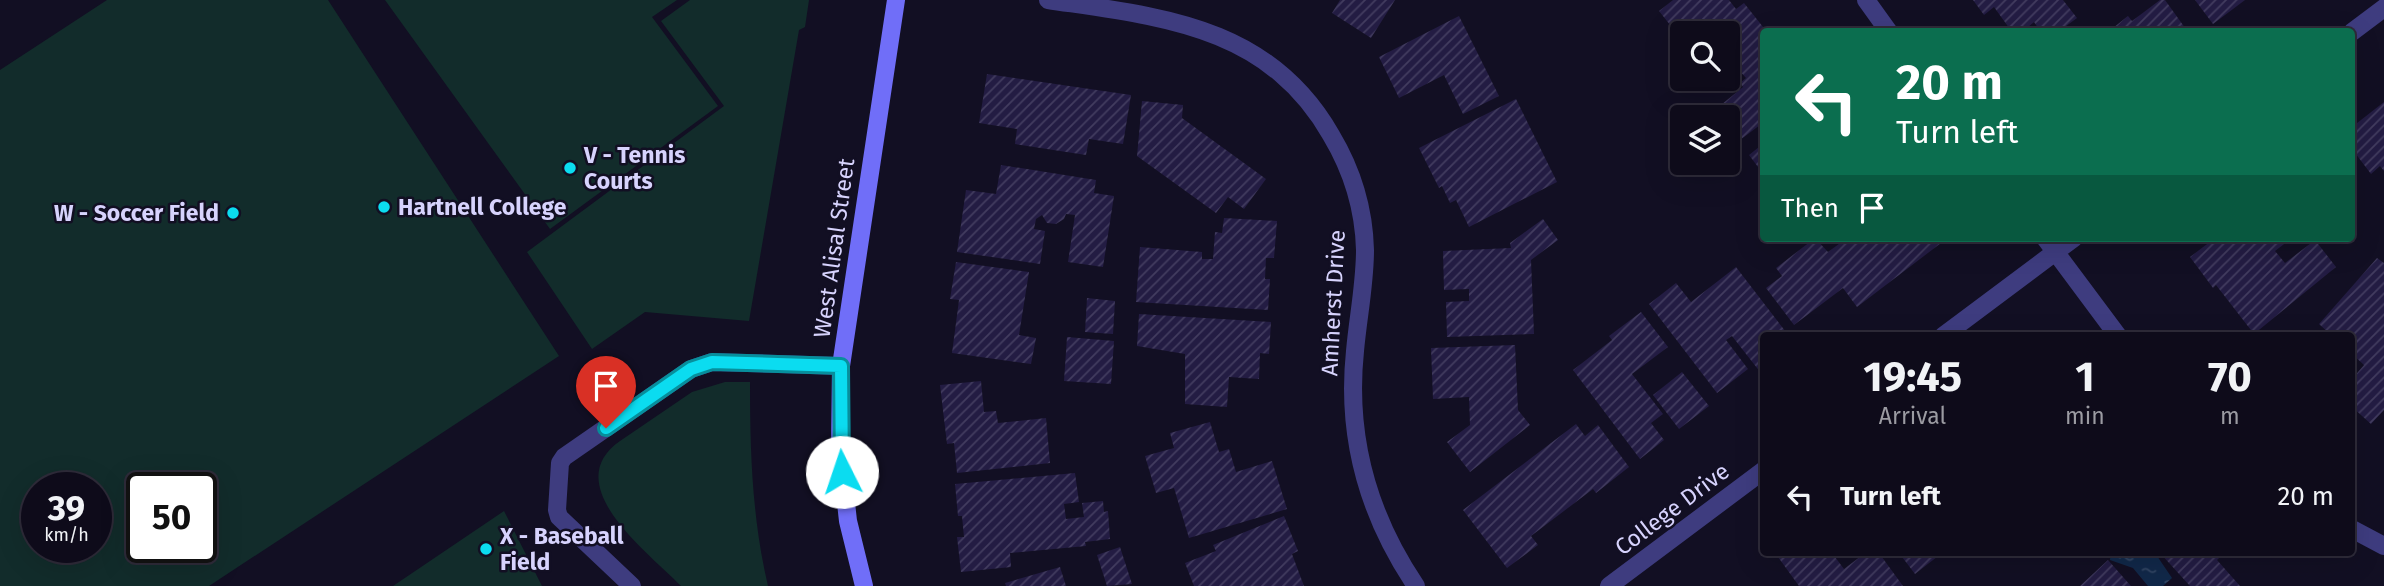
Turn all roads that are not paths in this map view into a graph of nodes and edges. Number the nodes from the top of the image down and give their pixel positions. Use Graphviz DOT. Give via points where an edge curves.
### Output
graph roads {
  1 [pos="896,0"];
  2 [pos="1048,0"];
  3 [pos="1866,0"];
  4 [pos="2384,8"];
  5 [pos="1886,28"];
  6 [pos="2355,30"];
  7 [pos="2050,245"];
  8 [pos="1948,332"];
  9 [pos="2115,332"];
  10 [pos="841,366"];
  11 [pos="1760,473"];
  12 [pos="2355,531"];
  13 [pos="2384,546"];
  14 [pos="632,586"];
  15 [pos="864,586"];
  16 [pos="1416,586"];
  17 [pos="1609,586"];
  1 -- 10 [label="main road, West Alisal Street"];
  2 -- 16 [label="street, Amherst Drive" via="1149,15 1219,35 1277,69 1322,118 1352,178 1361,209 1365,250 1353,391 1364,483 1383,532"];
  3 -- 5 [label="street"];
  4 -- 6 [label="street"];
  7 -- 8 [label="street"];
  7 -- 9 [label="street"];
  10 -- 14 [label="street" via="712,362 691,369 564,457 556,510 559,517"];
  10 -- 15 [label="main road, West Alisal Street" via="840,448 848,521"];
  11 -- 17 [label="street, College Drive"];
  12 -- 13 [label="street"];
}
